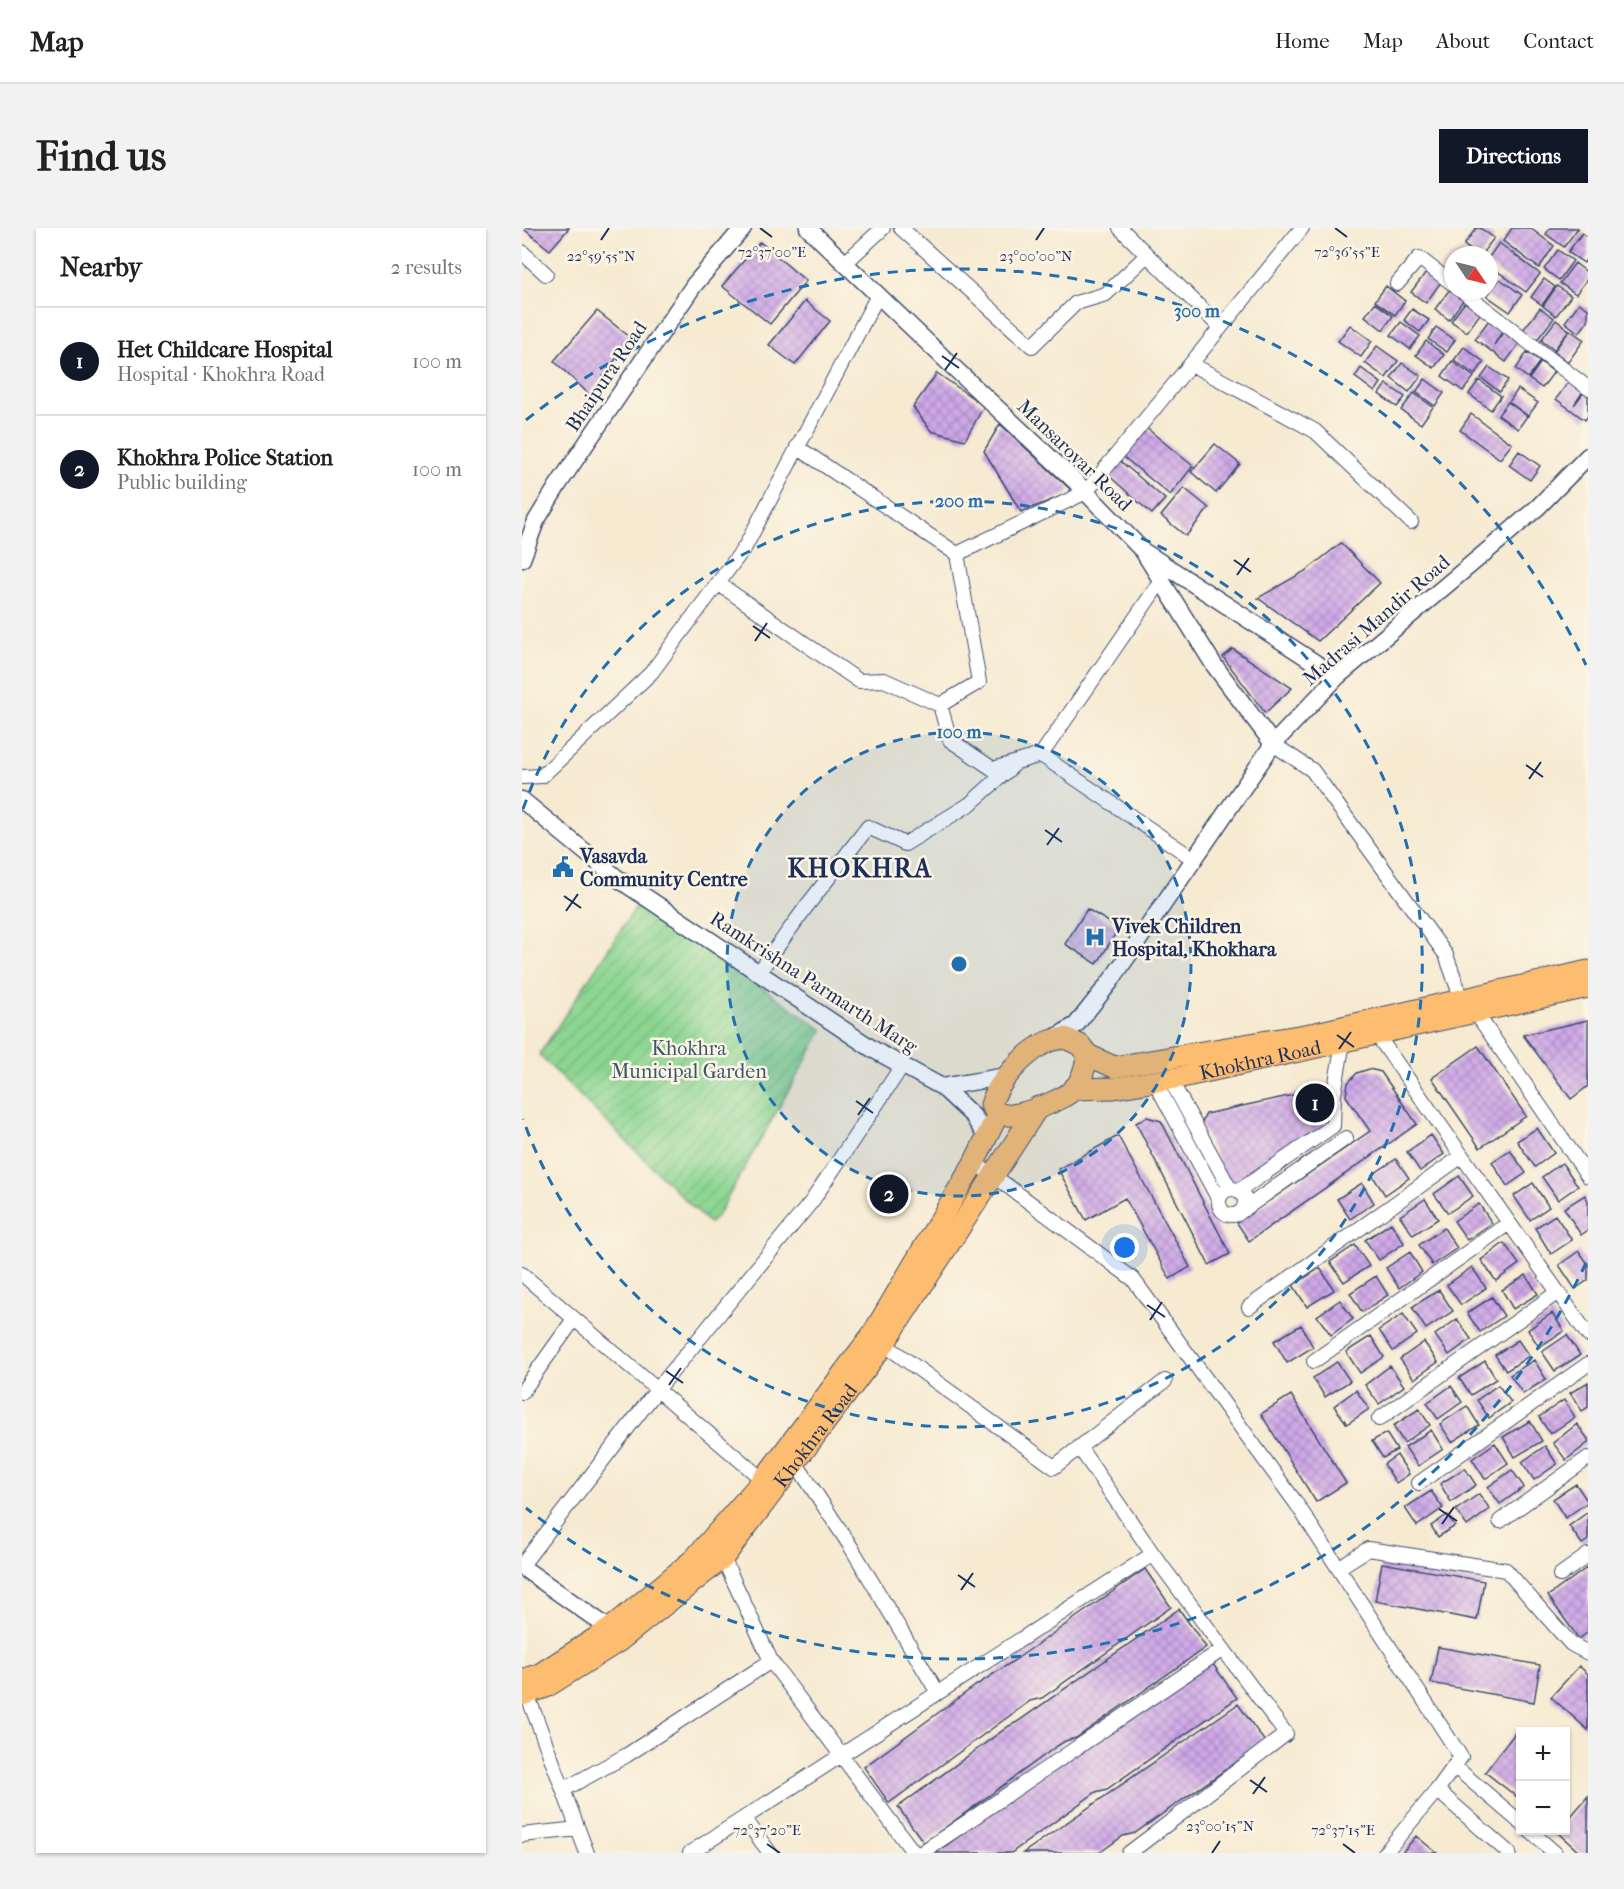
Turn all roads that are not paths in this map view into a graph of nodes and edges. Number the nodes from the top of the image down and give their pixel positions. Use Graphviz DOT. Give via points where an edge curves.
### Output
graph roads {
  1 [pos="743,228"];
  2 [pos="808,228"];
  3 [pos="883,228"];
  4 [pos="901,228"];
  5 [pos="1120,228"];
  6 [pos="1302,228"];
  7 [pos="522,252"];
  8 [pos="1147,255"];
  9 [pos="845,263"];
  10 [pos="546,274"];
  11 [pos="1444,278"];
  12 [pos="1397,284"];
  13 [pos="879,295"];
  14 [pos="1474,300"];
  15 [pos="1220,327"];
  16 [pos="1191,364"];
  17 [pos="1588,388"];
  18 [pos="797,447"];
  19 [pos="1588,456"];
  20 [pos="1086,492"];
  21 [pos="1410,522"];
  22 [pos="1143,551"];
  23 [pos="957,554"];
  24 [pos="522,559"];
  25 [pos="1161,581"];
  26 [pos="719,584"];
  27 [pos="1337,677"];
  28 [pos="940,705"];
  29 [pos="1274,744"];
  30 [pos="1041,755"];
  31 [pos="1017,762"];
  32 [pos="522,777"];
  33 [pos="522,800"];
  34 [pos="1195,860"];
  35 [pos="1588,971"];
  36 [pos="759,972"];
  37 [pos="1110,982"];
  38 [pos="1588,987"];
  39 [pos="1469,1006"];
  40 [pos="1377,1035"];
  41 [pos="1047,1042"];
  42 [pos="1343,1042"];
  43 [pos="1084,1050"];
  44 [pos="902,1066"];
  45 [pos="1006,1076"];
  46 [pos="1163,1080"];
  47 [pos="942,1087"];
  48 [pos="1073,1089"];
  49 [pos="1038,1107"];
  50 [pos="998,1114"];
  51 [pos="987,1138"];
  52 [pos="1346,1138"];
  53 [pos="1462,1156"];
  54 [pos="974,1163"];
  55 [pos="994,1176"];
  56 [pos="1588,1176"];
  57 [pos="1235,1190"];
  58 [pos="1219,1200"];
  59 [pos="1243,1210"];
  60 [pos="1509,1223"];
  61 [pos="522,1274"];
  62 [pos="1558,1292"];
  63 [pos="1249,1307"];
  64 [pos="574,1319"];
  65 [pos="1588,1335"];
  66 [pos="884,1344"];
  67 [pos="1314,1361"];
  68 [pos="1588,1364"];
  69 [pos="1165,1381"];
  70 [pos="657,1390"];
  71 [pos="522,1392"];
  72 [pos="1379,1419"];
  73 [pos="1079,1447"];
  74 [pos="1588,1458"];
  75 [pos="795,1462"];
  76 [pos="763,1480"];
  77 [pos="1419,1483"];
  78 [pos="1500,1521"];
  79 [pos="708,1543"];
  80 [pos="1153,1554"];
  81 [pos="1588,1555"];
  82 [pos="723,1558"];
  83 [pos="522,1566"];
  84 [pos="1338,1568"];
  85 [pos="1560,1575"];
  86 [pos="610,1629"];
  87 [pos="1223,1649"];
  88 [pos="1588,1653"];
  89 [pos="771,1661"];
  90 [pos="524,1690"];
  91 [pos="938,1693"];
  92 [pos="841,1756"];
  93 [pos="1454,1766"];
  94 [pos="563,1790"];
  95 [pos="1437,1790"];
  96 [pos="744,1818"];
  97 [pos="1516,1819"];
  98 [pos="578,1829"];
  99 [pos="522,1835"];
  100 [pos="1535,1835"];
  101 [pos="587,1853"];
  102 [pos="690,1853"];
  103 [pos="770,1853"];
  104 [pos="914,1853"];
  105 [pos="921,1853"];
  106 [pos="1129,1853"];
  107 [pos="1385,1853"];
  108 [pos="1509,1853"];
  109 [pos="1555,1853"];
  1 -- 24 [label="street, Bhaipura Road" via="688,294 558,485 536,521"];
  2 -- 9 [label="street, Mansarovar Road"];
  3 -- 9 [label="street"];
  4 -- 8 [label="street" via="1032,346 1076,303 1106,294"];
  5 -- 8 [label="street"];
  6 -- 15 [label="street"];
  7 -- 10 [label="street"];
  8 -- 15 [label="street"];
  9 -- 13 [label="street, Mansarovar Road"];
  11 -- 12 [label="street" via="1419,258"];
  13 -- 18 [label="street"];
  13 -- 20 [label="street, Mansarovar Road"];
  14 -- 17 [label="street"];
  15 -- 16 [label="street"];
  16 -- 20 [label="street"];
  16 -- 21 [label="street" via="1315,431"];
  18 -- 23 [label="street"];
  18 -- 26 [label="street" via="745,547"];
  19 -- 27 [label="street, Madrasi Mandir Road" via="1538,507"];
  20 -- 22 [label="street, Mansarovar Road"];
  20 -- 23 [label="street"];
  22 -- 25 [label="street, Mansarovar Road"];
  22 -- 27 [label="street"];
  23 -- 28 [label="street" via="979,682"];
  25 -- 29 [label="street, Mansarovar Road" via="1214,665"];
  25 -- 30 [label="street"];
  26 -- 28 [label="street" via="859,681 884,680"];
  26 -- 32 [label="street" via="651,673 542,776"];
  27 -- 29 [label="street, Madrasi Mandir Road"];
  28 -- 31 [label="street" via="950,740 993,769"];
  29 -- 34 [label="street, Madrasi Mandir Road"];
  29 -- 39 [label="street" via="1312,770 1446,955"];
  30 -- 31 [label="street"];
  30 -- 34 [label="street"];
  31 -- 36 [label="street" via="970,804 905,844 868,827"];
  33 -- 36 [label="street, Ramkrishna Parmarth Marg" via="617,878"];
  34 -- 37 [label="street, Madrasi Mandir Road"];
  35 -- 39 [label="main road, Khokhra Road"];
  36 -- 44 [label="street, Ramkrishna Parmarth Marg"];
  37 -- 41 [label="street" via="1076,1025"];
  37 -- 43 [label="street"];
  38 -- 39 [label="main road, Khokhra Road"];
  39 -- 40 [label="main road, Khokhra Road"];
  39 -- 43 [label="main road, Khokhra Road" via="1114,1067"];
  39 -- 56 [label="street"];
  40 -- 42 [label="main road, Khokhra Road"];
  40 -- 53 [label="street"];
  41 -- 43 [label="main road, Khokhra Road" via="1065,1038"];
  41 -- 45 [label="main road"];
  42 -- 46 [label="main road, Khokhra Road"];
  42 -- 57 [label="street" via="1333,1126"];
  43 -- 48 [label="main road" via="1083,1073"];
  44 -- 47 [label="street, Ramkrishna Parmarth Marg"];
  44 -- 70 [label="street" via="812,1201"];
  45 -- 47 [label="street"];
  45 -- 50 [label="main road" via="991,1105"];
  46 -- 48 [label="main road, Khokhra Road" via="1114,1088"];
  46 -- 57 [label="street"];
  46 -- 58 [label="street"];
  47 -- 51 [label="street, Ramkrishna Parmarth Marg" via="973,1116"];
  48 -- 49 [label="main road"];
  49 -- 50 [label="main road" via="1011,1115"];
  49 -- 55 [label="main road, Khokhra Road"];
  50 -- 51 [label="main road, Khokhra Road"];
  51 -- 54 [label="main road, Khokhra Road"];
  52 -- 59 [label="street"];
  53 -- 60 [label="street"];
  53 -- 63 [label="street"];
  54 -- 55 [label="street"];
  54 -- 76 [label="main road, Khokhra Road" via="872,1335"];
  55 -- 66 [label="main road, Khokhra Road"];
  55 -- 84 [label="street" via="1133,1279 1296,1503"];
  57 -- 58 [label="street" via="1225,1191"];
  57 -- 59 [label="street" via="1245,1200"];
  58 -- 59 [label="street" via="1226,1213"];
  60 -- 62 [label="street"];
  60 -- 67 [label="street"];
  61 -- 64 [label="street"];
  62 -- 65 [label="street"];
  62 -- 72 [label="street"];
  64 -- 70 [label="street"];
  64 -- 71 [label="street"];
  66 -- 73 [label="street" via="1054,1467"];
  66 -- 75 [label="main road, Khokhra Road"];
  68 -- 77 [label="street"];
  69 -- 73 [label="street"];
  70 -- 76 [label="street"];
  70 -- 83 [label="street"];
  73 -- 80 [label="street"];
  74 -- 78 [label="street"];
  75 -- 82 [label="main road, Khokhra Road"];
  75 -- 91 [label="street"];
  76 -- 79 [label="main road, Khokhra Road"];
  79 -- 82 [label="street"];
  79 -- 86 [label="main road, Khokhra Road"];
  80 -- 87 [label="street"];
  80 -- 91 [label="street"];
  81 -- 85 [label="street"];
  82 -- 89 [label="street"];
  82 -- 90 [label="main road, Khokhra Road" via="619,1641 546,1687"];
  83 -- 86 [label="street"];
  84 -- 88 [label="street" via="1368,1549 1506,1570 1571,1644"];
  84 -- 93 [label="street" via="1461,1757"];
  86 -- 90 [label="main road, Khokhra Road" via="540,1674"];
  87 -- 105 [label="street"];
  87 -- 106 [label="street" via="1286,1734"];
  89 -- 92 [label="street"];
  89 -- 94 [label="street" via="627,1755"];
  90 -- 94 [label="street"];
  91 -- 92 [label="street"];
  92 -- 96 [label="street"];
  92 -- 104 [label="street"];
  93 -- 95 [label="street"];
  93 -- 97 [label="street"];
  94 -- 98 [label="street"];
  95 -- 107 [label="street"];
  95 -- 108 [label="street"];
  96 -- 102 [label="street"];
  96 -- 103 [label="street"];
  98 -- 99 [label="street"];
  98 -- 101 [label="street"];
  100 -- 109 [label="street"];
}
